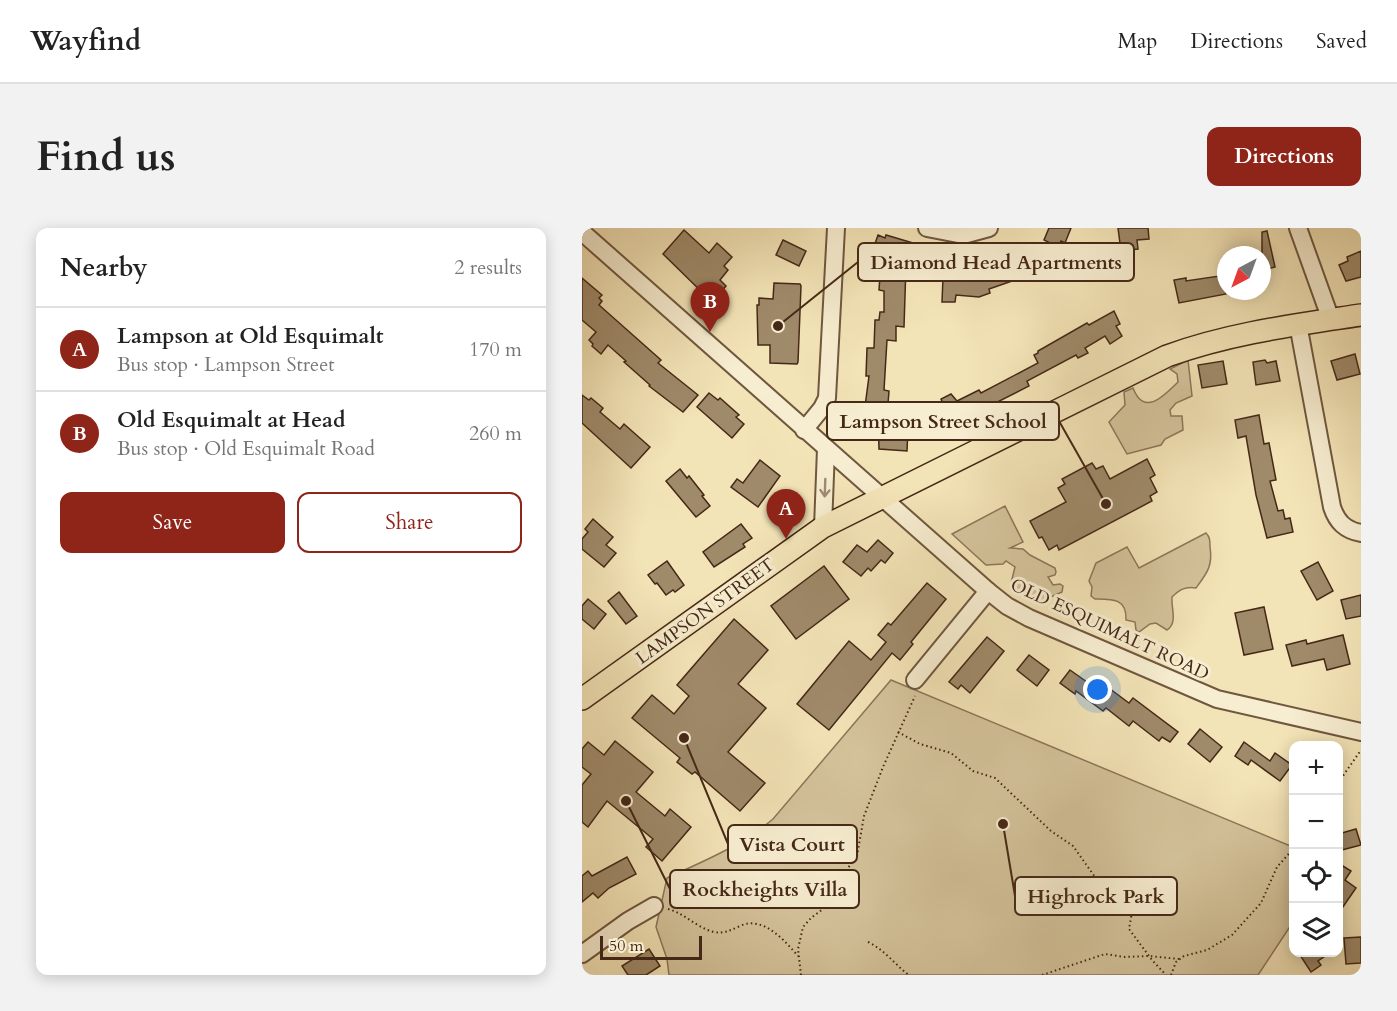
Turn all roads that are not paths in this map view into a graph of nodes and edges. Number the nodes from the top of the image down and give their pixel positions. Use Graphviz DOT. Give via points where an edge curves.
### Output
graph roads {
  1 [pos="836,228"];
  2 [pos="927,228"];
  3 [pos="989,228"];
  4 [pos="1298,228"];
  5 [pos="582,232"];
  6 [pos="1361,315"];
  7 [pos="1330,320"];
  8 [pos="1298,324"];
  9 [pos="804,430"];
  10 [pos="826,449"];
  11 [pos="882,497"];
  12 [pos="823,527"];
  13 [pos="1361,533"];
  14 [pos="988,591"];
  15 [pos="915,680"];
  16 [pos="582,699"];
  17 [pos="1361,732"];
  18 [pos="654,906"];
  19 [pos="582,954"];
  1 -- 9 [label="street" via="827,398"];
  2 -- 3 [label="street" via="963,235"];
  4 -- 7 [label="street"];
  5 -- 9 [label="street, OLD ESQUIMALT ROAD"];
  6 -- 7 [label="main road, LAMPSON STREET"];
  7 -- 8 [label="main road, LAMPSON STREET"];
  8 -- 11 [label="main road, LAMPSON STREET" via="1228,337 1167,356"];
  8 -- 13 [label="street" via="1332,507 1339,522"];
  9 -- 10 [label="street, OLD ESQUIMALT ROAD"];
  10 -- 11 [label="street, OLD ESQUIMALT ROAD"];
  10 -- 12 [label="street, one-way"];
  11 -- 12 [label="main road, LAMPSON STREET"];
  11 -- 14 [label="street, OLD ESQUIMALT ROAD"];
  12 -- 16 [label="main road, LAMPSON STREET"];
  14 -- 15 [label="street"];
  14 -- 17 [label="street, OLD ESQUIMALT ROAD" via="1029,618 1217,699"];
  18 -- 19 [label="street"];
}
